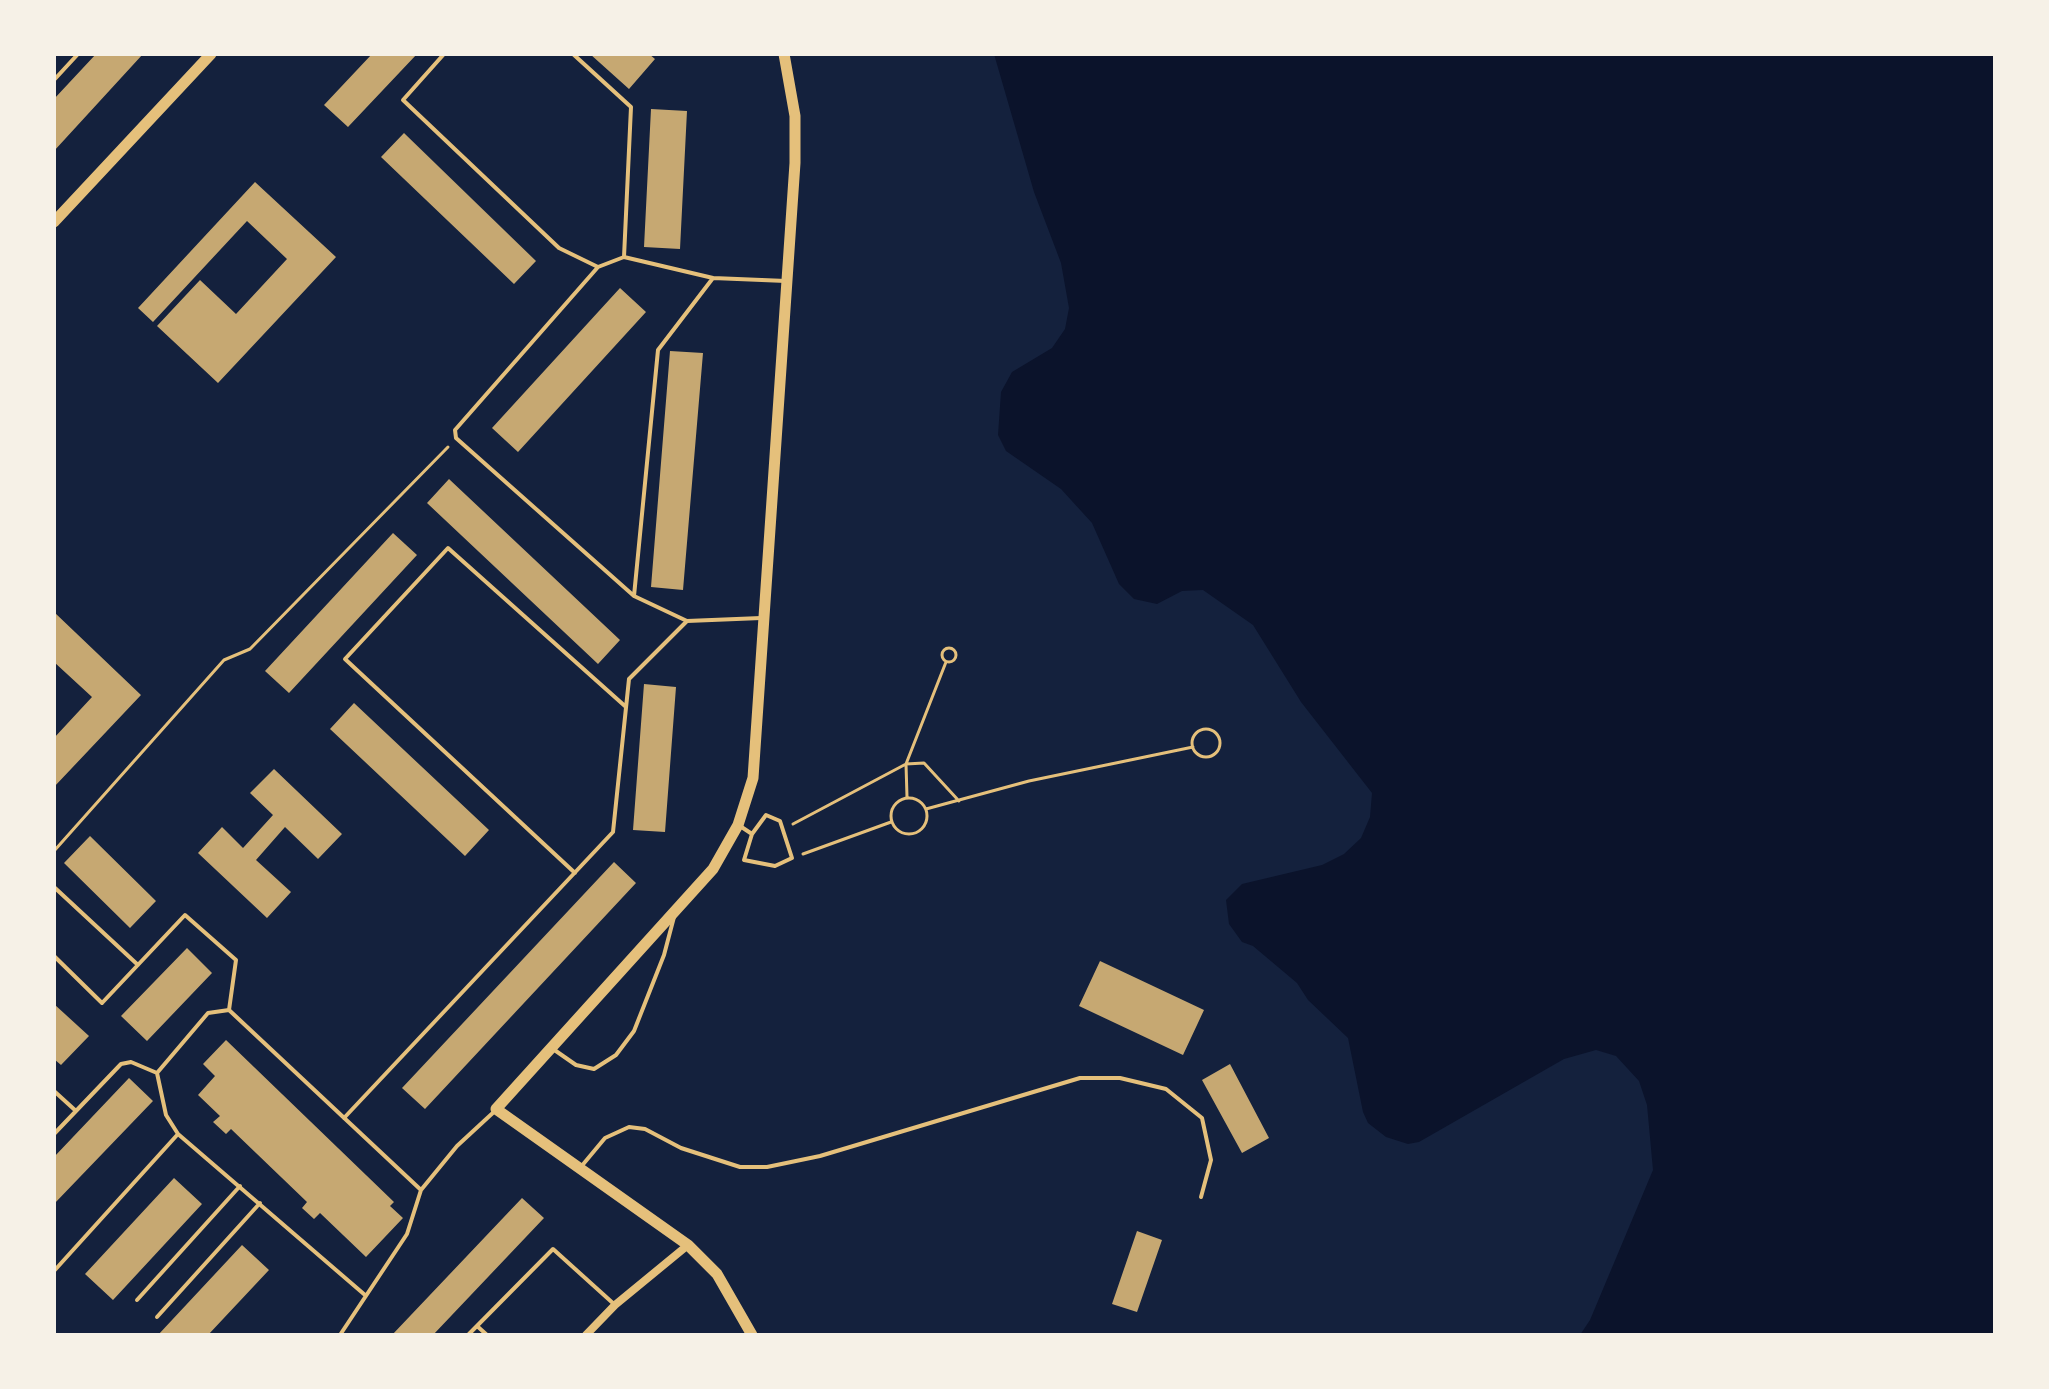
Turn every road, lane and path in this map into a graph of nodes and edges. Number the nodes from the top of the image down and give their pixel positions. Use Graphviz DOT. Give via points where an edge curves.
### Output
graph roads {
  1 [pos="78,54"];
  2 [pos="211,54"];
  3 [pos="444,54"];
  4 [pos="573,54"];
  5 [pos="784,54"];
  6 [pos="54,80"];
  7 [pos="54,222"];
  8 [pos="624,257"];
  9 [pos="598,267"];
  10 [pos="713,278"];
  11 [pos="786,281"];
  12 [pos="456,438"];
  13 [pos="634,596"];
  14 [pos="767,618"];
  15 [pos="687,621"];
  16 [pos="946,662"];
  17 [pos="626,707"];
  18 [pos="1193,747"];
  19 [pos="906,764"];
  20 [pos="907,797"];
  21 [pos="959,801"];
  22 [pos="926,809"];
  23 [pos="891,822"];
  24 [pos="738,825"];
  25 [pos="783,830"];
  26 [pos="752,834"];
  27 [pos="54,851"];
  28 [pos="792,858"];
  29 [pos="575,873"];
  30 [pos="54,887"];
  31 [pos="675,911"];
  32 [pos="54,956"];
  33 [pos="138,965"];
  34 [pos="229,1010"];
  35 [pos="551,1047"];
  36 [pos="157,1073"];
  37 [pos="54,1091"];
  38 [pos="496,1109"];
  39 [pos="76,1111"];
  40 [pos="344,1118"];
  41 [pos="54,1134"];
  42 [pos="178,1134"];
  43 [pos="579,1170"];
  44 [pos="240,1186"];
  45 [pos="421,1190"];
  46 [pos="1201,1197"];
  47 [pos="260,1203"];
  48 [pos="688,1245"];
  49 [pos="54,1271"];
  50 [pos="365,1295"];
  51 [pos="137,1300"];
  52 [pos="615,1305"];
  53 [pos="157,1317"];
  54 [pos="477,1326"];
  55 [pos="340,1335"];
  56 [pos="468,1335"];
  57 [pos="487,1335"];
  58 [pos="586,1335"];
  59 [pos="752,1335"];
  1 -- 6 [label="lane"];
  2 -- 7 [label="street"];
  3 -- 9 [label="lane" via="403,100 559,248"];
  4 -- 8 [label="lane" via="631,107"];
  5 -- 11 [label="street" via="795,116"];
  8 -- 9 [label="lane"];
  8 -- 10 [label="lane"];
  9 -- 12 [label="lane" via="455,430"];
  10 -- 11 [label="lane"];
  10 -- 13 [label="lane" via="658,350"];
  11 -- 14 [label="street"];
  12 -- 13 [label="lane"];
  12 -- 27 [label="path" via="250,649 224,660"];
  13 -- 15 [label="lane"];
  14 -- 15 [label="lane"];
  14 -- 24 [label="street" via="753,778"];
  15 -- 17 [label="lane" via="629,679"];
  16 -- 19 [label="path"];
  17 -- 29 [label="lane" via="613,832"];
  17 -- 29 [label="lane" via="448,548 345,659"];
  18 -- 18 [label="path" via="1209,757 1219,749 1220,739 1201,730"];
  18 -- 21 [label="path"];
  19 -- 20 [label="path"];
  19 -- 21 [label="path" via="924,763"];
  19 -- 25 [label="path"];
  20 -- 22 [label="path"];
  20 -- 23 [label="path" via="893,807"];
  21 -- 22 [label="path"];
  22 -- 23 [label="path" via="927,822 913,834 900,832"];
  23 -- 28 [label="path"];
  24 -- 26 [label="lane"];
  24 -- 31 [label="street" via="713,869"];
  25 -- 26 [label="lane" via="780,821 766,815"];
  25 -- 28 [label="lane"];
  26 -- 28 [label="lane" via="744,860 775,866"];
  29 -- 40 [label="lane"];
  30 -- 33 [label="lane"];
  31 -- 35 [label="street"];
  31 -- 35 [label="lane" via="634,1031 616,1055 594,1069 576,1065"];
  32 -- 33 [label="lane" via="102,1003"];
  33 -- 34 [label="lane" via="185,915 236,960"];
  34 -- 36 [label="lane" via="208,1013"];
  34 -- 40 [label="lane"];
  35 -- 38 [label="street"];
  36 -- 39 [label="lane" via="131,1062 121,1064"];
  36 -- 42 [label="lane" via="166,1115"];
  37 -- 39 [label="lane"];
  38 -- 43 [label="street"];
  38 -- 45 [label="lane"];
  39 -- 41 [label="lane"];
  40 -- 45 [label="lane"];
  42 -- 44 [label="lane"];
  42 -- 49 [label="lane"];
  43 -- 46 [label="lane" via="605,1138 629,1127 740,1167 767,1167 1080,1078 1120,1078 1166,1089 1202,1118 1211,1160"];
  43 -- 48 [label="street"];
  44 -- 47 [label="lane"];
  44 -- 51 [label="lane"];
  45 -- 50 [label="lane" via="407,1234"];
  47 -- 50 [label="lane"];
  47 -- 53 [label="lane"];
  48 -- 52 [label="street"];
  48 -- 59 [label="street" via="717,1274"];
  50 -- 55 [label="lane"];
  52 -- 54 [label="lane" via="553,1249"];
  52 -- 58 [label="street"];
  54 -- 56 [label="lane"];
  54 -- 57 [label="lane"];
}
